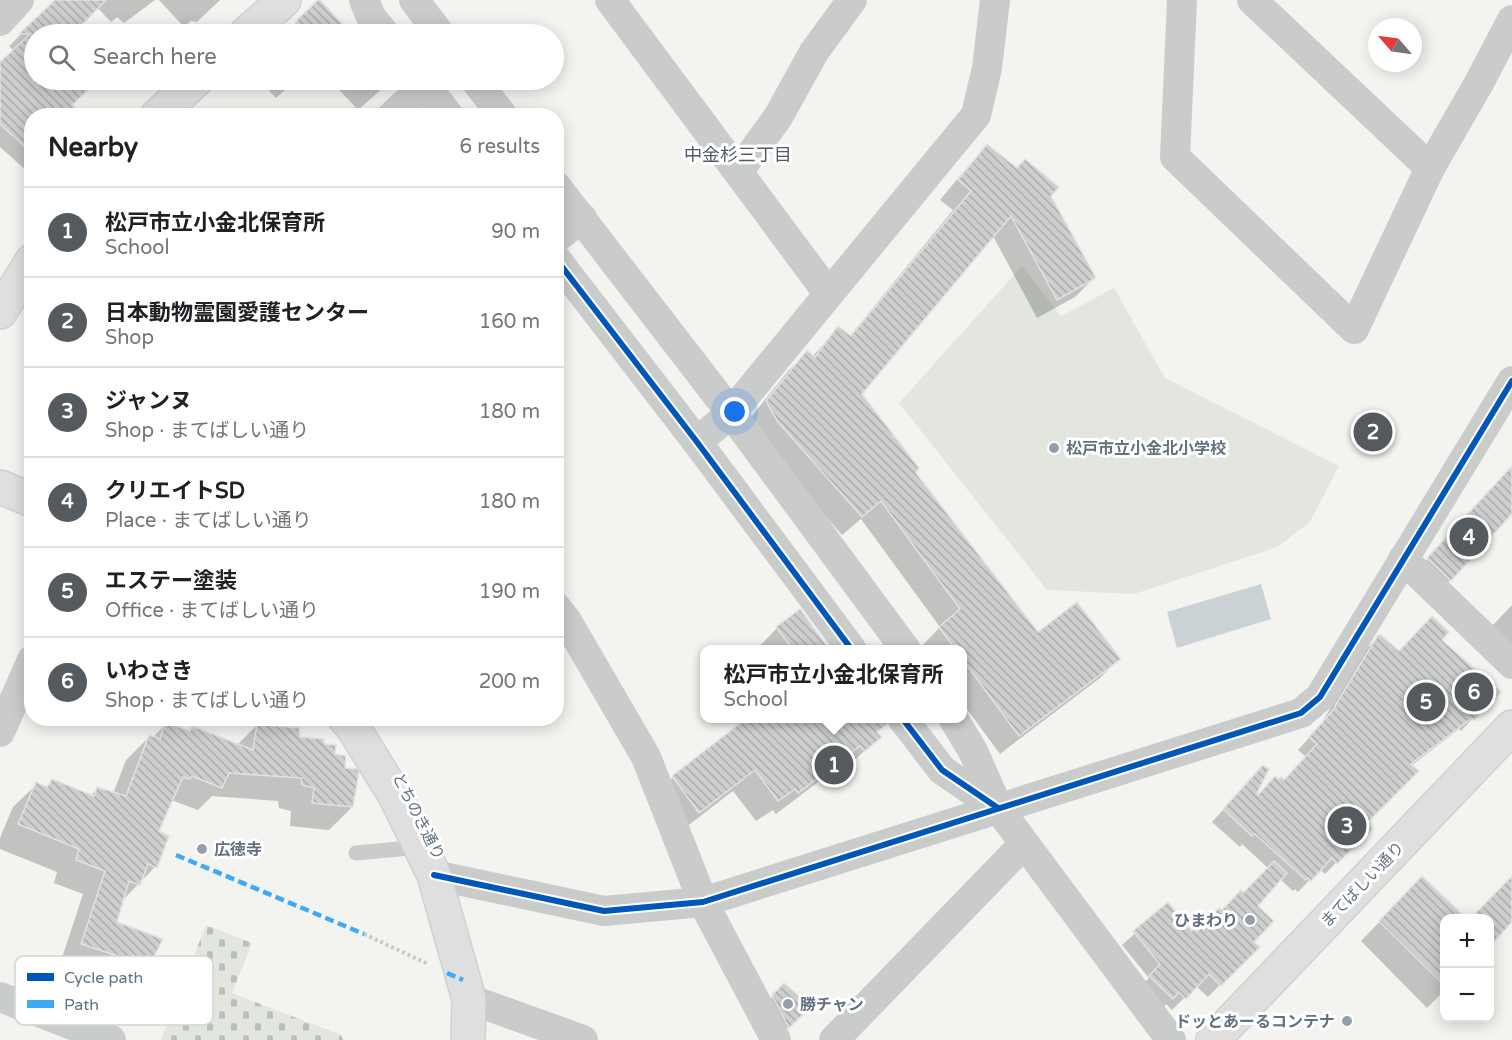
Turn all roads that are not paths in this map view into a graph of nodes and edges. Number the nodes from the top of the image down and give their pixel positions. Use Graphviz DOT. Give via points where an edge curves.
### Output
graph roads {
  1 [pos="19,0"];
  2 [pos="284,0"];
  3 [pos="364,0"];
  4 [pos="414,0"];
  5 [pos="610,0"];
  6 [pos="852,0"];
  7 [pos="995,0"];
  8 [pos="1182,0"];
  9 [pos="1252,0"];
  10 [pos="1512,20"];
  11 [pos="0,21"];
  12 [pos="257,24"];
  13 [pos="377,24"];
  14 [pos="432,24"];
  15 [pos="185,90"];
  16 [pos="416,90"];
  17 [pos="430,90"];
  18 [pos="483,90"];
  19 [pos="166,108"];
  20 [pos="400,108"];
  21 [pos="443,108"];
  22 [pos="497,108"];
  23 [pos="1430,168"];
  24 [pos="738,172"];
  25 [pos="564,196"];
  26 [pos="582,218"];
  27 [pos="564,232"];
  28 [pos="564,269"];
  29 [pos="24,274"];
  30 [pos="828,293"];
  31 [pos="0,312"];
  32 [pos="1512,381"];
  33 [pos="731,413"];
  34 [pos="697,442"];
  35 [pos="0,487"];
  36 [pos="24,497"];
  37 [pos="1403,559"];
  38 [pos="564,617"];
  39 [pos="848,645"];
  40 [pos="902,645"];
  41 [pos="1512,664"];
  42 [pos="18,673"];
  43 [pos="906,723"];
  44 [pos="956,723"];
  45 [pos="352,726"];
  46 [pos="1512,727"];
  47 [pos="0,732"];
  48 [pos="998,808"];
  49 [pos="1024,844"];
  50 [pos="356,853"];
  51 [pos="427,861"];
  52 [pos="703,902"];
  53 [pos="0,997"];
  54 [pos="469,999"];
  55 [pos="15,1003"];
  56 [pos="72,1025"];
  57 [pos="111,1040"];
  58 [pos="468,1040"];
  59 [pos="584,1040"];
  60 [pos="776,1040"];
  61 [pos="834,1040"];
  62 [pos="1171,1040"];
  63 [pos="1212,1040"];
  1 -- 11 [label="street"];
  2 -- 12 [label="street"];
  3 -- 13 [label="street"];
  4 -- 14 [label="street"];
  5 -- 24 [label="street"];
  6 -- 24 [label="street"];
  7 -- 30 [label="street" via="987,68 976,115"];
  8 -- 23 [label="street" via="1175,157 1354,329"];
  9 -- 23 [label="street"];
  10 -- 23 [label="street"];
  15 -- 19 [label="street"];
  16 -- 20 [label="street"];
  17 -- 21 [label="street"];
  18 -- 22 [label="street"];
  24 -- 30 [label="street"];
  25 -- 26 [label="street"];
  26 -- 27 [label="street"];
  26 -- 33 [label="street"];
  28 -- 34 [label="street"];
  29 -- 31 [label="street"];
  30 -- 33 [label="street"];
  32 -- 37 [label="street"];
  33 -- 34 [label="street"];
  33 -- 40 [label="street"];
  34 -- 39 [label="street"];
  35 -- 36 [label="street"];
  37 -- 41 [label="street"];
  37 -- 48 [label="street" via="1320,697 1301,713"];
  38 -- 52 [label="street" via="646,757"];
  42 -- 47 [label="street"];
  43 -- 48 [label="street" via="942,770"];
  44 -- 48 [label="street"];
  45 -- 51 [label="street, とちのき通り" via="396,797"];
  46 -- 63 [label="street, まてばしい通り"];
  48 -- 49 [label="street"];
  48 -- 52 [label="street"];
  49 -- 61 [label="street"];
  49 -- 62 [label="street"];
  50 -- 51 [label="lane"];
  51 -- 52 [label="street" via="604,911"];
  51 -- 54 [label="street, とちのき通り"];
  52 -- 60 [label="street"];
  53 -- 55 [label="street"];
  54 -- 58 [label="street, とちのき通り"];
  54 -- 59 [label="street"];
  56 -- 57 [label="street"];
}
